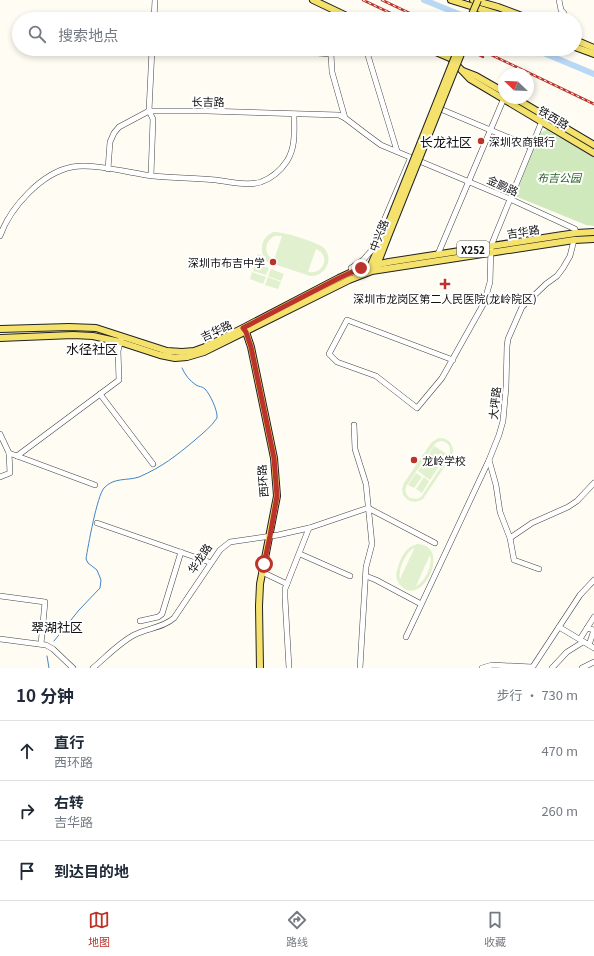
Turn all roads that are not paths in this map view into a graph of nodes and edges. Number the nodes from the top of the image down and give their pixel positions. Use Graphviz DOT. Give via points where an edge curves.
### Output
graph roads {
  1 [pos="155,0"];
  2 [pos="313,0"];
  3 [pos="451,0"];
  4 [pos="478,0"];
  5 [pos="482,0"];
  6 [pos="559,0"];
  7 [pos="472,2"];
  8 [pos="488,5"];
  9 [pos="154,12"];
  10 [pos="333,12"];
  11 [pos="473,12"];
  12 [pos="478,12"];
  13 [pos="500,12"];
  14 [pos="509,12"];
  15 [pos="563,12"];
  16 [pos="582,43"];
  17 [pos="594,48"];
  18 [pos="582,50"];
  19 [pos="594,54"];
  20 [pos="152,56"];
  21 [pos="332,56"];
  22 [pos="368,56"];
  23 [pos="446,56"];
  24 [pos="455,56"];
  25 [pos="460,56"];
  26 [pos="455,63"];
  27 [pos="463,71"];
  28 [pos="498,89"];
  29 [pos="498,95"];
  30 [pos="502,104"];
  31 [pos="519,104"];
  32 [pos="520,104"];
  33 [pos="438,108"];
  34 [pos="149,111"];
  35 [pos="294,114"];
  36 [pos="346,118"];
  37 [pos="542,121"];
  38 [pos="491,130"];
  39 [pos="594,145"];
  40 [pos="531,147"];
  41 [pos="397,151"];
  42 [pos="594,153"];
  43 [pos="414,158"];
  44 [pos="108,169"];
  45 [pos="151,175"];
  46 [pos="469,182"];
  47 [pos="510,199"];
  48 [pos="594,232"];
  49 [pos="0,234"];
  50 [pos="575,236"];
  51 [pos="385,238"];
  52 [pos="594,239"];
  53 [pos="490,249"];
  54 [pos="438,254"];
  55 [pos="378,264"];
  56 [pos="372,268"];
  57 [pos="353,272"];
  58 [pos="0,329"];
  59 [pos="244,331"];
  60 [pos="0,338"];
  61 [pos="121,339"];
  62 [pos="453,360"];
  63 [pos="100,394"];
  64 [pos="354,425"];
  65 [pos="0,434"];
  66 [pos="9,452"];
  67 [pos="17,456"];
  68 [pos="489,460"];
  69 [pos="153,464"];
  70 [pos="0,477"];
  71 [pos="594,483"];
  72 [pos="95,485"];
  73 [pos="368,508"];
  74 [pos="97,523"];
  75 [pos="309,528"];
  76 [pos="270,535"];
  77 [pos="510,538"];
  78 [pos="435,542"];
  79 [pos="181,552"];
  80 [pos="300,554"];
  81 [pos="209,562"];
  82 [pos="539,569"];
  83 [pos="262,572"];
  84 [pos="350,576"];
  85 [pos="366,576"];
  86 [pos="594,580"];
  87 [pos="287,584"];
  88 [pos="0,596"];
  89 [pos="421,604"];
  90 [pos="594,617"];
  91 [pos="140,621"];
  92 [pos="559,626"];
  93 [pos="587,628"];
  94 [pos="406,637"];
  95 [pos="0,639"];
  96 [pos="582,640"];
  97 [pos="41,644"];
  98 [pos="589,645"];
  99 [pos="594,648"];
  100 [pos="594,662"];
  101 [pos="73,668"];
  102 [pos="88,668"];
  103 [pos="93,668"];
  104 [pos="259,668"];
  105 [pos="289,668"];
  106 [pos="360,668"];
  107 [pos="482,668"];
  108 [pos="532,668"];
  109 [pos="552,668"];
  110 [pos="582,668"];
  1 -- 9 [label="street"];
  2 -- 10 [label="main road"];
  3 -- 7 [label="main road"];
  4 -- 11 [label="main road, bridge"];
  5 -- 12 [label="main road"];
  6 -- 15 [label="street"];
  7 -- 8 [label="main road"];
  8 -- 13 [label="main road"];
  8 -- 14 [label="main road"];
  16 -- 17 [label="main road"];
  18 -- 19 [label="main road"];
  20 -- 34 [label="street"];
  21 -- 36 [label="street" via="332,72"];
  22 -- 41 [label="street"];
  23 -- 26 [label="main road, 铁西路"];
  24 -- 51 [label="main road, 中兴路, bridge"];
  25 -- 51 [label="main road, 中兴路, bridge"];
  26 -- 27 [label="main road, 铁西路"];
  26 -- 33 [label="street"];
  26 -- 43 [label="street"];
  27 -- 28 [label="main road"];
  27 -- 29 [label="main road, 铁西路" via="470,79"];
  30 -- 38 [label="street"];
  31 -- 37 [label="main road, 铁西路"];
  32 -- 39 [label="main road, 铁西路"];
  33 -- 38 [label="street"];
  33 -- 43 [label="street"];
  34 -- 35 [label="street, 长吉路"];
  34 -- 44 [label="street, 长吉路" via="119,127 114,133 110,142"];
  34 -- 45 [label="street" via="153,120"];
  35 -- 36 [label="street, 长吉路" via="339,115"];
  35 -- 45 [label="street" via="293,147 287,161 272,176 261,182 249,184"];
  36 -- 41 [label="street, 金鹏路" via="381,145"];
  37 -- 40 [label="street"];
  37 -- 42 [label="main road, 铁西路"];
  38 -- 40 [label="street"];
  38 -- 46 [label="street"];
  40 -- 47 [label="street"];
  41 -- 43 [label="street, 金鹏路"];
  43 -- 46 [label="street, 金鹏路"];
  43 -- 57 [label="street" via="374,246 363,260 351,268"];
  44 -- 45 [label="street"];
  44 -- 49 [label="street" via="72,167 58,171 36,186 19,203"];
  46 -- 47 [label="street, 金鹏路"];
  46 -- 54 [label="street"];
  47 -- 50 [label="street, 金鹏路" via="575,229"];
  47 -- 53 [label="street"];
  48 -- 50 [label="main road, 吉华路 / X252"];
  50 -- 52 [label="main road, 吉华路 / X252"];
  50 -- 53 [label="main road, 吉华路 / X252"];
  50 -- 68 [label="street, 大坪路" via="570,256 563,268 526,302 514,325 507,346 503,421"];
  51 -- 55 [label="main road, 中兴路"];
  51 -- 56 [label="main road, 中兴路"];
  53 -- 54 [label="main road, 吉华路 / X252"];
  53 -- 56 [label="main road, 吉华路 / X252"];
  53 -- 62 [label="street" via="490,282 484,303"];
  54 -- 55 [label="main road, 吉华路 / X252"];
  55 -- 56 [label="main road, 中兴路"];
  56 -- 57 [label="main road, 吉华路 / X252"];
  56 -- 59 [label="main road, 吉华路 / X252"];
  57 -- 59 [label="main road, 吉华路 / X252"];
  58 -- 61 [label="main road, 吉华路 / X252" via="69,326 96,328"];
  59 -- 61 [label="main road, 吉华路 / X252" via="204,352 175,358 160,355"];
  59 -- 76 [label="main road, 西环路" via="274,486"];
  60 -- 61 [label="main road, 吉华路 / X252" via="73,335"];
  61 -- 63 [label="street" via="118,351 119,380"];
  62 -- 62 [label="street" via="347,320 329,354 336,362 376,376 417,408"];
  63 -- 67 [label="street"];
  63 -- 69 [label="street"];
  64 -- 73 [label="street" via="355,450 366,484"];
  65 -- 66 [label="street"];
  66 -- 67 [label="street"];
  66 -- 70 [label="street" via="10,473"];
  67 -- 72 [label="street"];
  68 -- 77 [label="street" via="500,512"];
  68 -- 89 [label="street, 大坪路"];
  71 -- 77 [label="street" via="568,507 532,523"];
  73 -- 75 [label="street, 华龙路"];
  73 -- 78 [label="street"];
  73 -- 85 [label="street" via="372,544"];
  74 -- 79 [label="street"];
  75 -- 76 [label="street, 华龙路"];
  75 -- 80 [label="street"];
  76 -- 81 [label="street, 华龙路" via="228,540 218,548"];
  76 -- 83 [label="main road, 西环路"];
  76 -- 103 [label="street, 华龙路" via="226,544 174,618 128,639"];
  76 -- 104 [label="main road, 西环路" via="258,584 256,606"];
  77 -- 82 [label="street" via="514,560"];
  79 -- 81 [label="street"];
  79 -- 91 [label="street" via="162,614"];
  80 -- 84 [label="street"];
  80 -- 87 [label="street"];
  81 -- 102 [label="street, 华龙路" via="172,615 133,632"];
  83 -- 87 [label="street"];
  83 -- 104 [label="main road, 西环路"];
  85 -- 89 [label="street"];
  85 -- 106 [label="street"];
  86 -- 92 [label="street" via="580,595"];
  87 -- 105 [label="street" via="284,598"];
  88 -- 97 [label="street" via="46,602"];
  89 -- 94 [label="street, 大坪路"];
  90 -- 93 [label="street"];
  92 -- 96 [label="street"];
  92 -- 108 [label="street"];
  93 -- 96 [label="street"];
  93 -- 98 [label="street" via="594,630"];
  95 -- 97 [label="street"];
  96 -- 98 [label="street"];
  96 -- 109 [label="street"];
  97 -- 101 [label="street" via="54,649"];
  98 -- 99 [label="street"];
  100 -- 110 [label="street"];
  107 -- 108 [label="street" via="492,665"];
}
